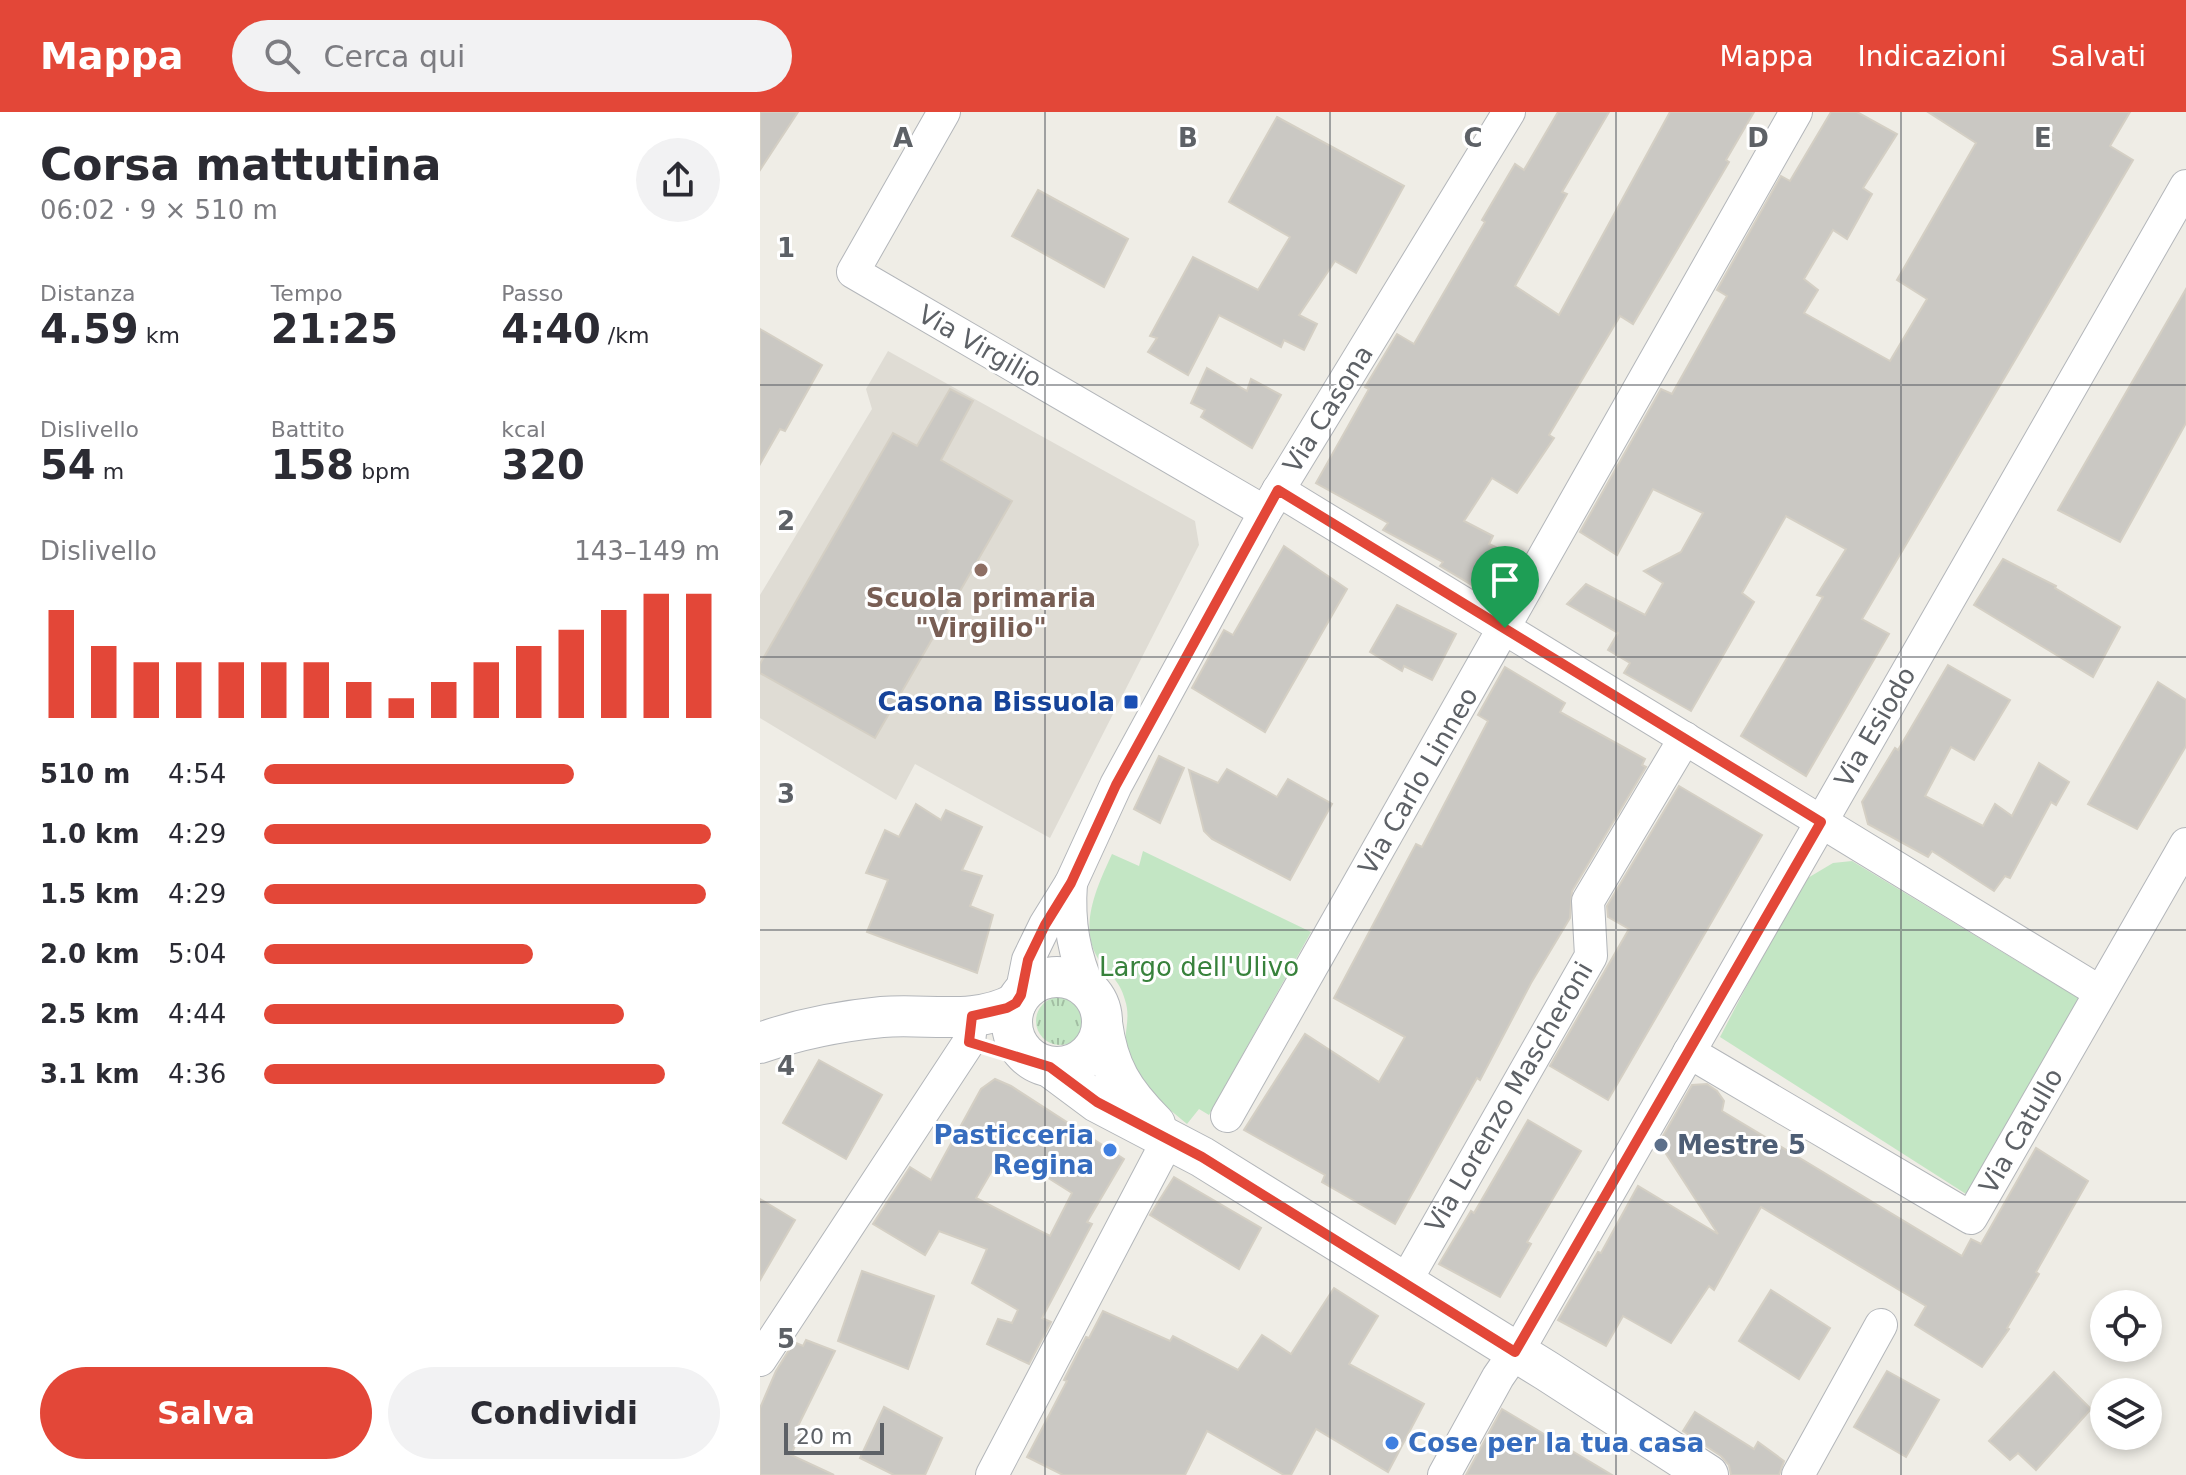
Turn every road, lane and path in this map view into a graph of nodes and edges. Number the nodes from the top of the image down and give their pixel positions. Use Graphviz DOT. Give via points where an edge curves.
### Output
graph roads {
  1 [pos="944,112"];
  2 [pos="1509,112"];
  3 [pos="1796,112"];
  4 [pos="2186,186"];
  5 [pos="1272,501"];
  6 [pos="1505,628"];
  7 [pos="1685,738"];
  8 [pos="1821,822"];
  9 [pos="2186,844"];
  10 [pos="1071,883"];
  11 [pos="2100,992"];
  12 [pos="1019,999"];
  13 [pos="1096,1007"];
  14 [pos="970,1029"];
  15 [pos="760,1043"];
  16 [pos="1689,1052"];
  17 [pos="1042,1064"];
  18 [pos="1227,1116"];
  19 [pos="1169,1138"];
  20 [pos="1404,1284"];
  21 [pos="1881,1325"];
  22 [pos="1515,1352"];
  23 [pos="760,1360"];
  24 [pos="1696,1472"];
  25 [pos="992,1475"];
  26 [pos="1444,1475"];
  27 [pos="1798,1475"];
  1 -- 5 [label="street, Via Virgilio" via="853,272"];
  2 -- 5 [label="street, Via Casona"];
  3 -- 6 [label="street, Via Carlo Linneo"];
  4 -- 8 [label="street, Via Esiodo"];
  5 -- 6 [label="street"];
  5 -- 10 [label="street, Via Casona" via="1116,785"];
  6 -- 7 [label="street"];
  6 -- 18 [label="street, Via Carlo Linneo"];
  7 -- 8 [label="street"];
  7 -- 20 [label="street, Via Lorenzo Mascheroni" via="1588,901 1591,956"];
  8 -- 11 [label="street"];
  8 -- 16 [label="street, Via Esiodo"];
  9 -- 11 [label="street, Via Catullo"];
  10 -- 12 [label="street, Via Casona" via="1028,960"];
  10 -- 13 [label="street, Via Casona" via="1074,949"];
  11 -- 16 [label="street, Via Catullo" via="1971,1218"];
  12 -- 13 [label="street" via="1029,987 1049,978 1071,980"];
  12 -- 14 [label="street"];
  12 -- 17 [label="street" via="1012,1021 1015,1041"];
  13 -- 17 [label="street" via="1098,1042 1086,1057 1069,1066"];
  13 -- 19 [label="street" via="1116,1077"];
  14 -- 15 [label="street" via="834,1025"];
  14 -- 17 [label="street"];
  14 -- 23 [label="street"];
  16 -- 22 [label="street, Via Esiodo"];
  17 -- 19 [label="street" via="1097,1102"];
  19 -- 20 [label="street"];
  19 -- 25 [label="street"];
  20 -- 22 [label="street"];
  21 -- 27 [label="street"];
  22 -- 24 [label="street"];
  22 -- 26 [label="street, Via Esiodo"];
}
